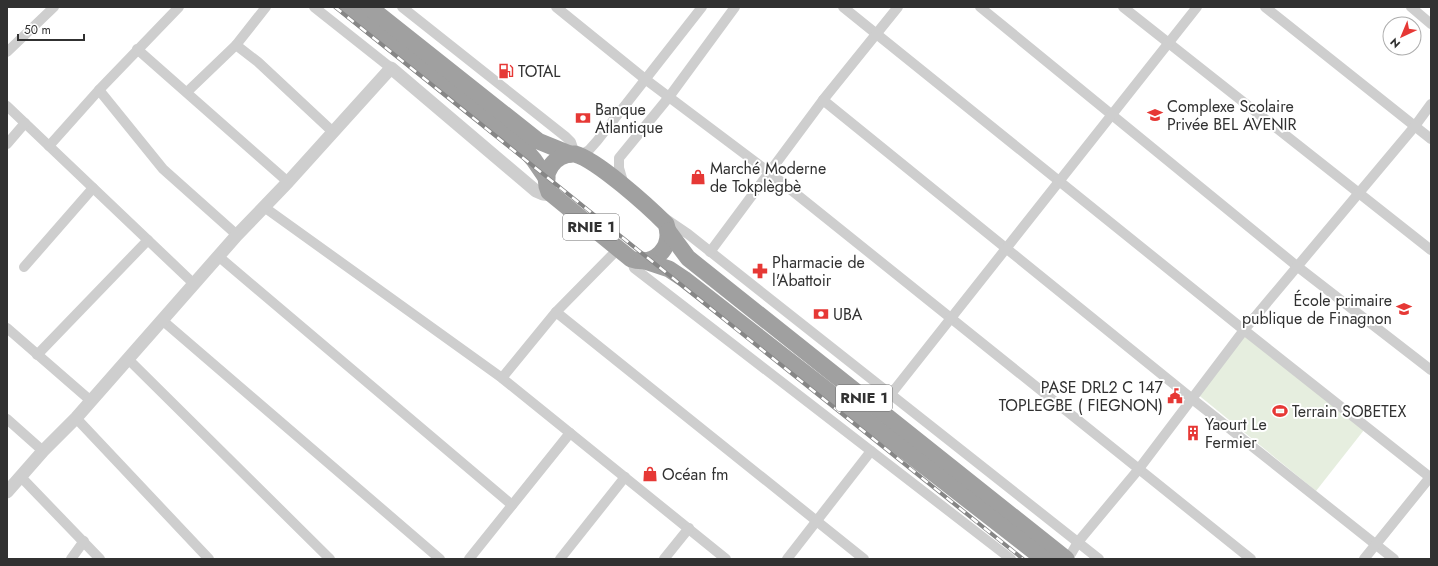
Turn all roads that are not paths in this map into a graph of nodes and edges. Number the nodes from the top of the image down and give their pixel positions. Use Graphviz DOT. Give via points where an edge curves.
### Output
graph roads {
  1 [pos="54,7"];
  2 [pos="179,7"];
  3 [pos="266,7"];
  4 [pos="314,7"];
  5 [pos="346,7"];
  6 [pos="369,7"];
  7 [pos="402,7"];
  8 [pos="556,7"];
  9 [pos="702,7"];
  10 [pos="735,7"];
  11 [pos="843,7"];
  12 [pos="898,7"];
  13 [pos="980,7"];
  14 [pos="1123,7"];
  15 [pos="1196,7"];
  16 [pos="1265,7"];
  17 [pos="1411,7"];
  18 [pos="1431,24"];
  19 [pos="876,34"];
  20 [pos="1168,43"];
  21 [pos="236,45"];
  22 [pos="137,49"];
  23 [pos="7,52"];
  24 [pos="391,68"];
  25 [pos="645,79"];
  26 [pos="99,90"];
  27 [pos="187,92"];
  28 [pos="669,97"];
  29 [pos="824,100"];
  30 [pos="1431,104"];
  31 [pos="7,106"];
  32 [pos="1111,115"];
  33 [pos="25,123"];
  34 [pos="1416,126"];
  35 [pos="333,132"];
  36 [pos="1431,139"];
  37 [pos="7,144"];
  38 [pos="49,146"];
  39 [pos="575,154"];
  40 [pos="770,173"];
  41 [pos="1059,181"];
  42 [pos="288,182"];
  43 [pos="549,187"];
  44 [pos="624,187"];
  45 [pos="93,188"];
  46 [pos="1358,192"];
  47 [pos="264,207"];
  48 [pos="656,214"];
  49 [pos="668,231"];
  50 [pos="237,234"];
  51 [pos="148,240"];
  52 [pos="1006,247"];
  53 [pos="1431,250"];
  54 [pos="710,252"];
  55 [pos="218,256"];
  56 [pos="630,256"];
  57 [pos="24,267"];
  58 [pos="1298,267"];
  59 [pos="194,283"];
  60 [pos="556,312"];
  61 [pos="951,317"];
  62 [pos="162,320"];
  63 [pos="7,328"];
  64 [pos="1244,330"];
  65 [pos="37,355"];
  66 [pos="128,359"];
  67 [pos="1431,370"];
  68 [pos="502,378"];
  69 [pos="891,394"];
  70 [pos="1191,398"];
  71 [pos="90,401"];
  72 [pos="76,418"];
  73 [pos="7,419"];
  74 [pos="570,433"];
  75 [pos="43,451"];
  76 [pos="871,451"];
  77 [pos="1138,470"];
  78 [pos="20,476"];
  79 [pos="625,477"];
  80 [pos="1431,477"];
  81 [pos="7,492"];
  82 [pos="512,505"];
  83 [pos="817,522"];
  84 [pos="689,528"];
  85 [pos="84,541"];
  86 [pos="1078,542"];
  87 [pos="1376,545"];
  88 [pos="71,559"];
  89 [pos="100,559"];
  90 [pos="209,559"];
  91 [pos="330,559"];
  92 [pos="440,559"];
  93 [pos="469,559"];
  94 [pos="560,559"];
  95 [pos="664,559"];
  96 [pos="726,559"];
  97 [pos="787,559"];
  98 [pos="864,559"];
  99 [pos="1011,559"];
  100 [pos="1044,559"];
  101 [pos="1067,559"];
  102 [pos="1099,559"];
  103 [pos="1251,559"];
  104 [pos="1364,559"];
  105 [pos="1394,559"];
  1 -- 23 [label="street"];
  2 -- 22 [label="street"];
  3 -- 21 [label="street"];
  4 -- 24 [label="street"];
  5 -- 43 [label="highway, RNIE 1" via="528,153"];
  6 -- 39 [label="highway, RNIE 1" via="538,142"];
  7 -- 39 [label="street" via="572,142"];
  8 -- 25 [label="street"];
  9 -- 25 [label="street"];
  10 -- 28 [label="street"];
  11 -- 19 [label="street"];
  12 -- 19 [label="street"];
  13 -- 32 [label="street"];
  14 -- 20 [label="street"];
  15 -- 20 [label="street"];
  16 -- 34 [label="street"];
  17 -- 18 [label="street"];
  19 -- 29 [label="street"];
  19 -- 41 [label="street"];
  20 -- 32 [label="street"];
  20 -- 46 [label="street"];
  21 -- 27 [label="street"];
  21 -- 35 [label="street" via="258,62"];
  22 -- 26 [label="street"];
  22 -- 27 [label="street"];
  24 -- 35 [label="street"];
  24 -- 43 [label="street" via="536,190 543,194"];
  25 -- 28 [label="street"];
  25 -- 39 [label="street" via="590,150"];
  26 -- 38 [label="street"];
  26 -- 50 [label="street" via="163,169"];
  27 -- 42 [label="street"];
  28 -- 40 [label="street"];
  28 -- 44 [label="street" via="619,158"];
  29 -- 40 [label="street"];
  29 -- 52 [label="street"];
  30 -- 34 [label="street"];
  31 -- 33 [label="street"];
  32 -- 41 [label="street"];
  32 -- 58 [label="street"];
  33 -- 37 [label="street"];
  33 -- 38 [label="street"];
  34 -- 36 [label="street"];
  34 -- 46 [label="street"];
  35 -- 42 [label="street"];
  38 -- 45 [label="street"];
  39 -- 43 [label="highway" via="554,162 547,174"];
  39 -- 44 [label="highway, RNIE 1"];
  40 -- 54 [label="street"];
  40 -- 61 [label="street"];
  41 -- 52 [label="street"];
  41 -- 64 [label="street"];
  42 -- 47 [label="street"];
  43 -- 56 [label="highway, RNIE 1"];
  44 -- 48 [label="highway, RNIE 1"];
  45 -- 51 [label="street"];
  45 -- 57 [label="street"];
  46 -- 53 [label="street"];
  46 -- 58 [label="street"];
  47 -- 50 [label="street"];
  47 -- 68 [label="street"];
  48 -- 49 [label="highway, RNIE 1" via="666,224"];
  48 -- 54 [label="street" via="666,218"];
  49 -- 56 [label="highway" via="667,243 656,257"];
  49 -- 101 [label="highway, RNIE 1" via="688,258"];
  50 -- 55 [label="street"];
  51 -- 59 [label="street"];
  51 -- 65 [label="street"];
  52 -- 61 [label="street"];
  52 -- 70 [label="street"];
  54 -- 69 [label="street"];
  55 -- 59 [label="street"];
  55 -- 82 [label="street"];
  56 -- 60 [label="street"];
  56 -- 76 [label="street" via="634,268"];
  56 -- 100 [label="highway, RNIE 1" via="669,269 684,278"];
  58 -- 64 [label="street"];
  58 -- 67 [label="street"];
  59 -- 62 [label="street"];
  60 -- 68 [label="street"];
  60 -- 83 [label="street"];
  61 -- 69 [label="street"];
  61 -- 77 [label="street"];
  62 -- 66 [label="street"];
  62 -- 92 [label="street"];
  63 -- 65 [label="street"];
  64 -- 70 [label="street"];
  64 -- 80 [label="street"];
  65 -- 71 [label="street"];
  66 -- 71 [label="street"];
  66 -- 91 [label="street"];
  68 -- 74 [label="street"];
  69 -- 86 [label="street"];
  70 -- 77 [label="street"];
  70 -- 87 [label="street"];
  71 -- 72 [label="street"];
  72 -- 75 [label="street"];
  72 -- 90 [label="street"];
  73 -- 75 [label="street"];
  74 -- 79 [label="street"];
  74 -- 82 [label="street"];
  75 -- 78 [label="street"];
  76 -- 83 [label="street"];
  76 -- 99 [label="street"];
  77 -- 86 [label="street"];
  77 -- 103 [label="street"];
  78 -- 81 [label="street"];
  78 -- 85 [label="street"];
  79 -- 84 [label="street"];
  79 -- 94 [label="street"];
  80 -- 87 [label="street"];
  82 -- 93 [label="street"];
  83 -- 97 [label="street"];
  83 -- 98 [label="street"];
  84 -- 95 [label="street"];
  84 -- 96 [label="street"];
  85 -- 88 [label="street"];
  85 -- 89 [label="street"];
  86 -- 101 [label="street"];
  86 -- 102 [label="street"];
  87 -- 104 [label="street"];
  87 -- 105 [label="street"];
}
